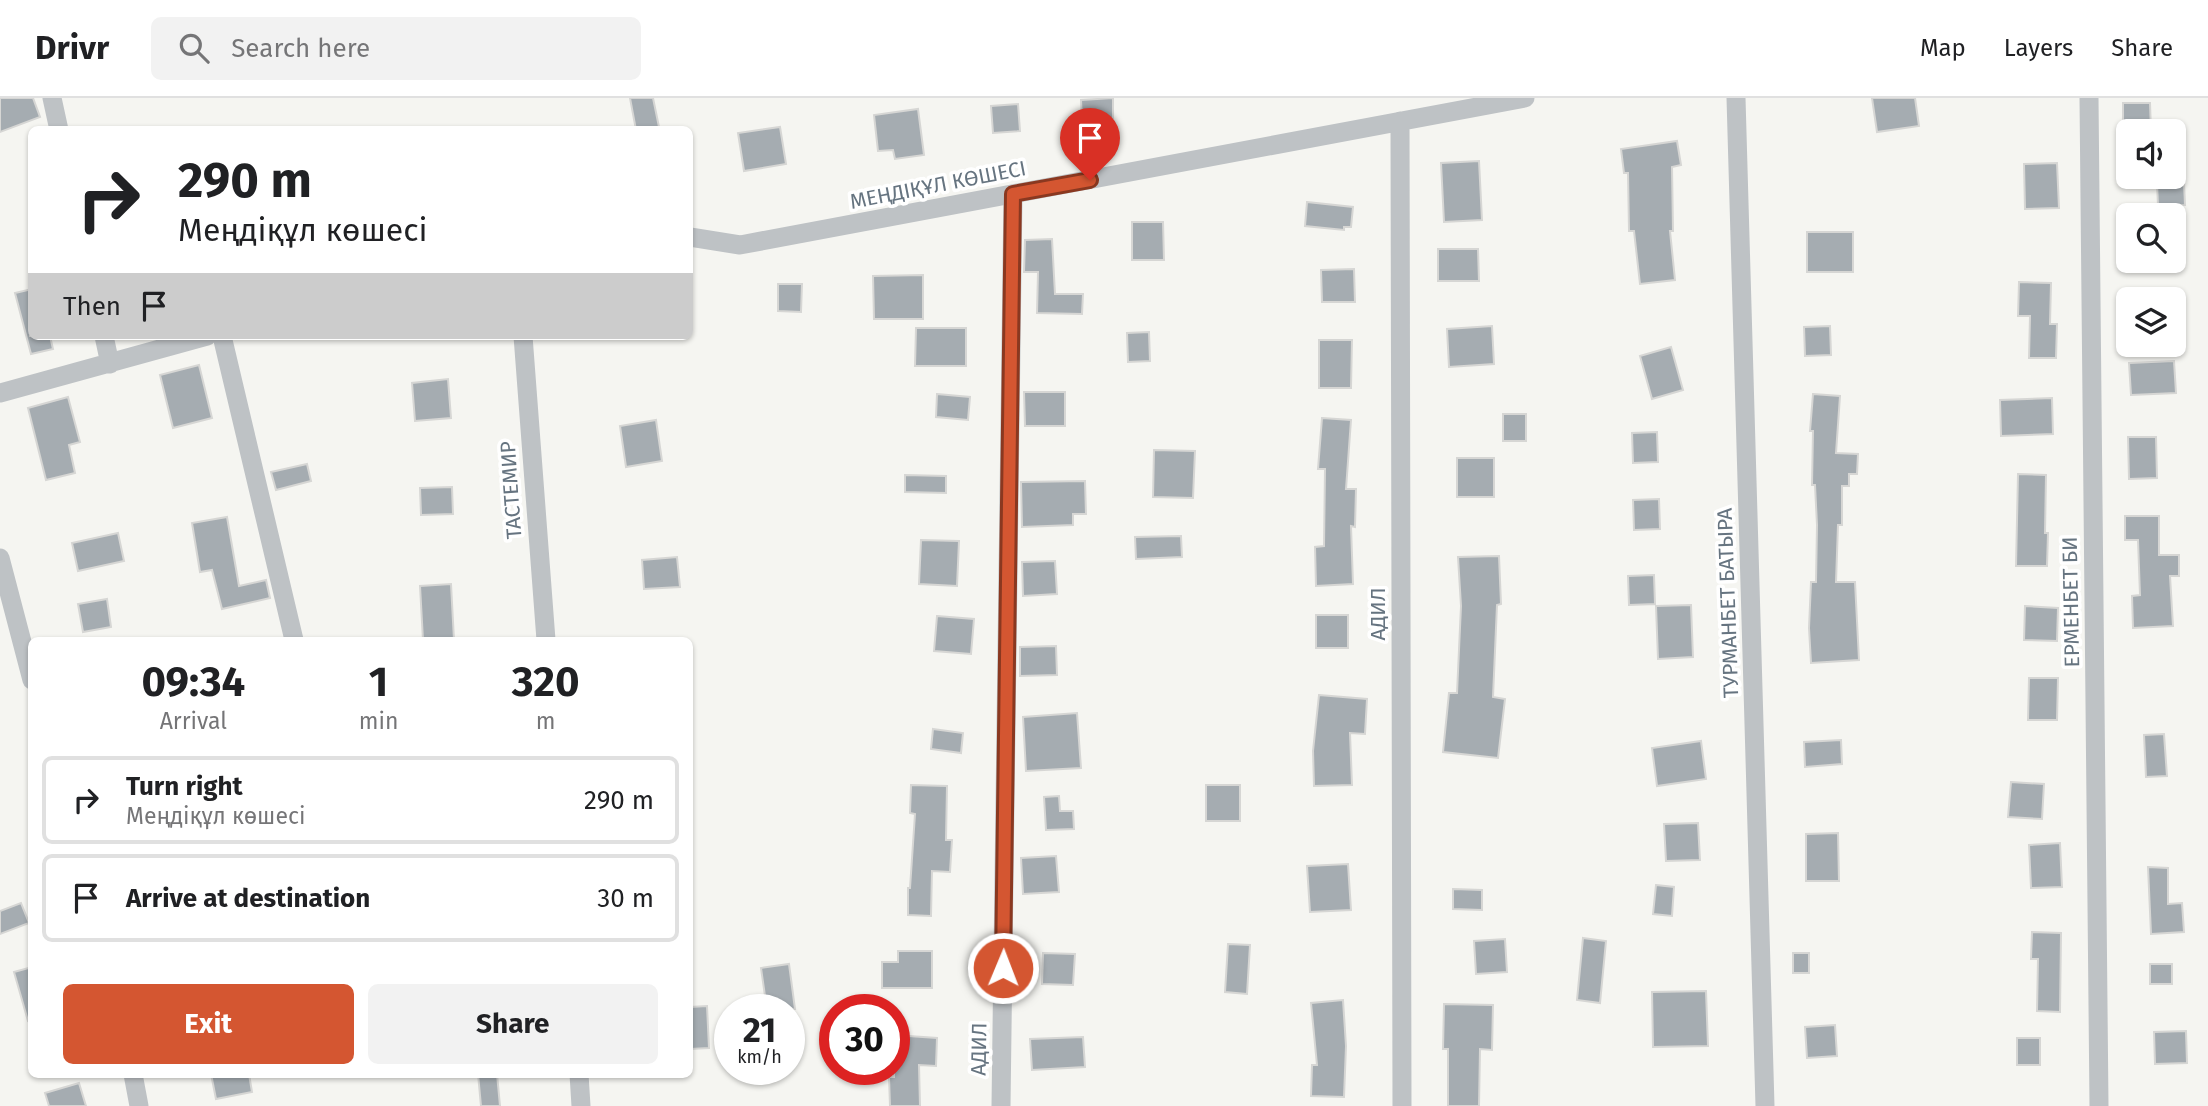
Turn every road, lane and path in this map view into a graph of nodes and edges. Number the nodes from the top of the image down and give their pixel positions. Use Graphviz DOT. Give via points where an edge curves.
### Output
graph roads {
  1 [pos="52,98"];
  2 [pos="1525,98"];
  3 [pos="1735,98"];
  4 [pos="2088,98"];
  5 [pos="1400,121"];
  6 [pos="58,126"];
  7 [pos="1013,194"];
  8 [pos="693,237"];
  9 [pos="105,340"];
  10 [pos="193,340"];
  11 [pos="223,340"];
  12 [pos="523,340"];
  13 [pos="110,364"];
  14 [pos="0,393"];
  15 [pos="0,558"];
  16 [pos="293,637"];
  17 [pos="546,637"];
  18 [pos="28,665"];
  19 [pos="133,1078"];
  20 [pos="579,1078"];
  21 [pos="139,1106"];
  22 [pos="581,1106"];
  23 [pos="1001,1106"];
  24 [pos="1402,1106"];
  25 [pos="1765,1106"];
  26 [pos="2099,1106"];
  1 -- 6 [label="street"];
  2 -- 5 [label="street, МЕҢДІҚҰЛ КӨШЕСІ"];
  3 -- 25 [label="street, ТУРМАНБЕТ БАТЫРА"];
  4 -- 26 [label="street, ЕРМЕНБЕТ БИ"];
  5 -- 7 [label="street, МЕҢДІҚҰЛ КӨШЕСІ"];
  5 -- 24 [label="street, АДИЛ"];
  7 -- 8 [label="street, МЕҢДІҚҰЛ КӨШЕСІ" via="740,245"];
  7 -- 23 [label="street, АДИЛ"];
  9 -- 13 [label="street"];
  10 -- 13 [label="street"];
  11 -- 16 [label="street"];
  12 -- 17 [label="street, ТАСТЕМИР"];
  13 -- 14 [label="street"];
  15 -- 18 [label="street"];
  19 -- 21 [label="street"];
  20 -- 22 [label="street"];
}
